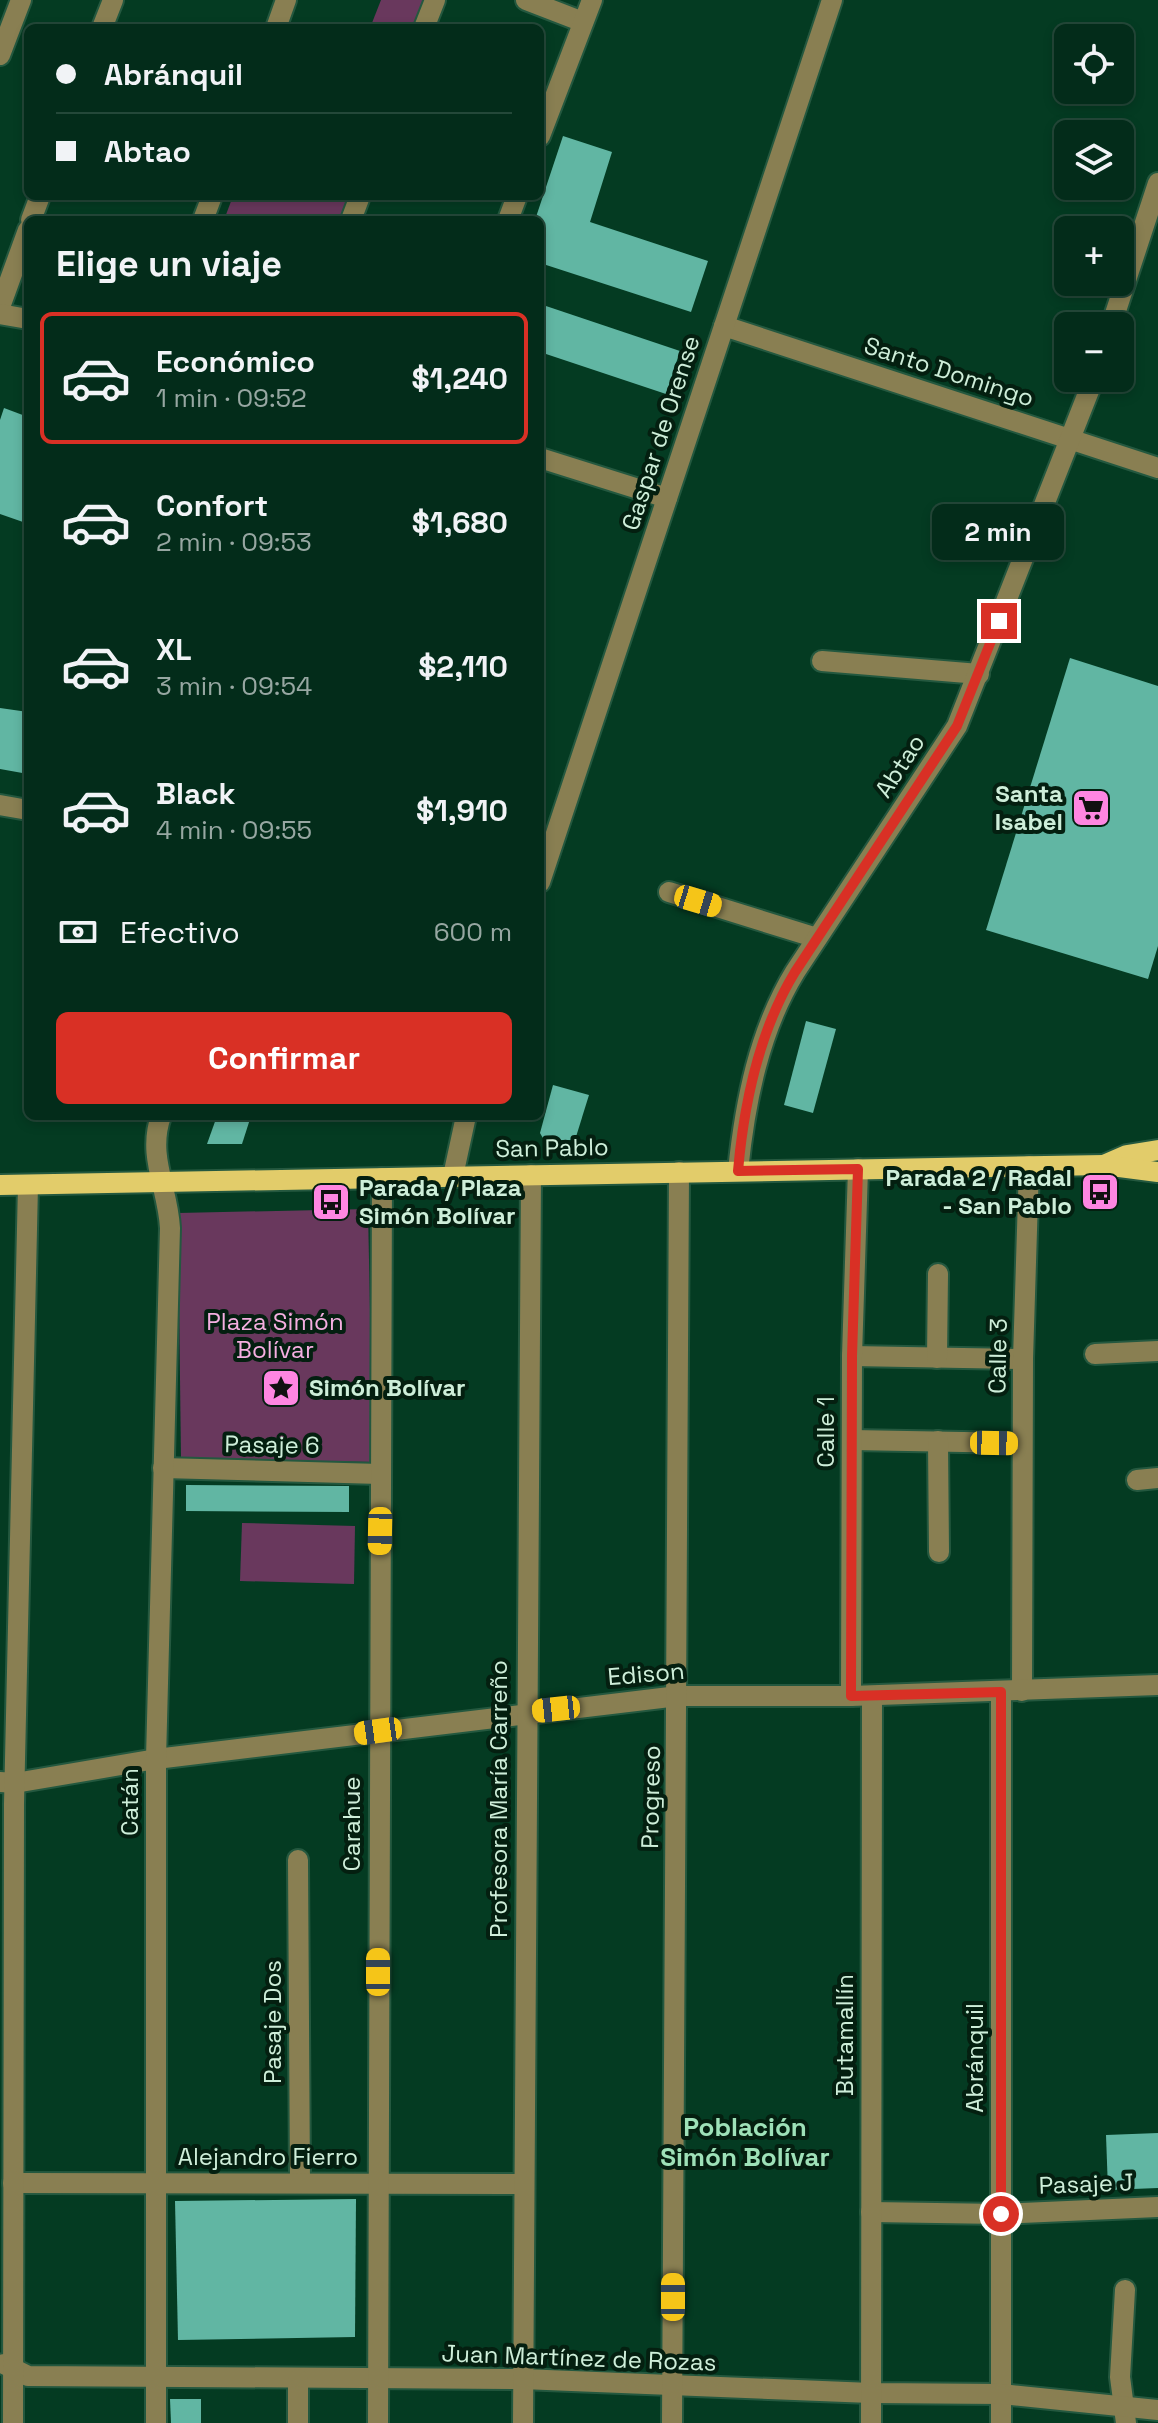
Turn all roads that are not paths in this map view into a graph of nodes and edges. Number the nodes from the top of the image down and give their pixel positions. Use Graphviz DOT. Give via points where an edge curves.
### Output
graph roads {
  1 [pos="21,0"];
  2 [pos="113,0"];
  3 [pos="286,0"];
  4 [pos="435,0"];
  5 [pos="526,0"];
  6 [pos="592,0"];
  7 [pos="832,0"];
  8 [pos="583,22"];
  9 [pos="104,24"];
  10 [pos="277,24"];
  11 [pos="426,24"];
  12 [pos="0,55"];
  13 [pos="544,125"];
  14 [pos="1158,183"];
  15 [pos="24,241"];
  16 [pos="0,307"];
  17 [pos="1116,312"];
  18 [pos="0,314"];
  19 [pos="24,318"];
  20 [pos="724,326"];
  21 [pos="1088,392"];
  22 [pos="1070,439"];
  23 [pos="544,459"];
  24 [pos="1158,468"];
  25 [pos="667,498"];
  26 [pos="822,661"];
  27 [pos="979,674"];
  28 [pos="0,805"];
  29 [pos="24,809"];
  30 [pos="544,870"];
  31 [pos="669,892"];
  32 [pos="817,938"];
  33 [pos="160,1120"];
  34 [pos="465,1120"];
  35 [pos="1158,1150"];
  36 [pos="1104,1165"];
  37 [pos="1029,1166"];
  38 [pos="858,1169"];
  39 [pos="738,1171"];
  40 [pos="679,1172"];
  41 [pos="1158,1172"];
  42 [pos="531,1175"];
  43 [pos="453,1176"];
  44 [pos="382,1178"];
  45 [pos="161,1183"];
  46 [pos="0,1185"];
  47 [pos="28,1185"];
  48 [pos="938,1274"];
  49 [pos="1158,1351"];
  50 [pos="1095,1354"];
  51 [pos="852,1356"];
  52 [pos="937,1358"];
  53 [pos="1023,1359"];
  54 [pos="852,1440"];
  55 [pos="938,1441"];
  56 [pos="1022,1443"];
  57 [pos="163,1468"];
  58 [pos="380,1474"];
  59 [pos="1158,1478"];
  60 [pos="1137,1480"];
  61 [pos="939,1552"];
  62 [pos="1158,1685"];
  63 [pos="1022,1691"];
  64 [pos="1001,1692"];
  65 [pos="678,1696"];
  66 [pos="862,1696"];
  67 [pos="525,1712"];
  68 [pos="378,1731"];
  69 [pos="156,1759"];
  70 [pos="8,1782"];
  71 [pos="298,1860"];
  72 [pos="7,2070"];
  73 [pos="13,2183"];
  74 [pos="156,2183"];
  75 [pos="300,2183"];
  76 [pos="378,2184"];
  77 [pos="523,2184"];
  78 [pos="1158,2207"];
  79 [pos="871,2212"];
  80 [pos="1001,2214"];
  81 [pos="1125,2290"];
  82 [pos="6,2366"];
  83 [pos="156,2379"];
  84 [pos="298,2379"];
  85 [pos="378,2379"];
  86 [pos="522,2379"];
  87 [pos="672,2387"];
  88 [pos="871,2393"];
  89 [pos="1001,2394"];
  90 [pos="1158,2410"];
  91 [pos="1124,2414"];
  92 [pos="13,2423"];
  93 [pos="156,2423"];
  94 [pos="298,2423"];
  95 [pos="378,2423"];
  96 [pos="523,2423"];
  97 [pos="672,2423"];
  98 [pos="871,2423"];
  99 [pos="1001,2423"];
  1 -- 12 [label="street"];
  2 -- 9 [label="street"];
  3 -- 10 [label="street"];
  4 -- 11 [label="street"];
  5 -- 8 [label="street"];
  6 -- 8 [label="street"];
  7 -- 20 [label="street, Gaspar de Orense"];
  8 -- 13 [label="street"];
  14 -- 17 [label="street"];
  15 -- 16 [label="street"];
  18 -- 19 [label="street"];
  20 -- 22 [label="street, Santo Domingo"];
  20 -- 25 [label="street, Gaspar de Orense"];
  21 -- 22 [label="street, Abtao"];
  22 -- 24 [label="street, Santo Domingo"];
  22 -- 27 [label="street, Abtao"];
  23 -- 25 [label="street"];
  25 -- 30 [label="street, Gaspar de Orense"];
  26 -- 27 [label="street"];
  27 -- 32 [label="street, Abtao" via="938,758"];
  28 -- 29 [label="street"];
  31 -- 32 [label="street"];
  32 -- 39 [label="street, Abtao" via="772,1012"];
  33 -- 45 [label="street, Catán" via="154,1152"];
  34 -- 43 [label="street"];
  35 -- 36 [label="main road, San Pablo"];
  36 -- 37 [label="main road, San Pablo"];
  36 -- 41 [label="main road, San Pablo"];
  37 -- 38 [label="main road, San Pablo"];
  37 -- 53 [label="street, Calle 3"];
  38 -- 39 [label="main road, San Pablo"];
  38 -- 51 [label="street, Calle 1"];
  39 -- 40 [label="main road, San Pablo"];
  40 -- 42 [label="main road, San Pablo"];
  40 -- 65 [label="street, Progreso"];
  42 -- 43 [label="main road, San Pablo"];
  42 -- 67 [label="street, Profesora María Carreño"];
  43 -- 44 [label="main road, San Pablo"];
  44 -- 45 [label="main road, San Pablo"];
  44 -- 58 [label="street, Carahue"];
  45 -- 47 [label="main road, San Pablo"];
  45 -- 57 [label="street, Catán" via="170,1228"];
  46 -- 47 [label="main road, San Pablo"];
  47 -- 70 [label="street"];
  48 -- 52 [label="street"];
  49 -- 50 [label="street"];
  51 -- 52 [label="street"];
  51 -- 54 [label="street, Calle 1"];
  52 -- 53 [label="street"];
  53 -- 56 [label="street, Calle 3"];
  54 -- 55 [label="street"];
  54 -- 66 [label="street, Calle 1"];
  55 -- 56 [label="street"];
  55 -- 61 [label="street"];
  56 -- 63 [label="street, Calle 3"];
  57 -- 58 [label="street, Pasaje 6"];
  57 -- 69 [label="street, Catán"];
  58 -- 68 [label="street, Carahue"];
  59 -- 60 [label="street"];
  62 -- 63 [label="street, Edison"];
  63 -- 64 [label="street, Edison"];
  64 -- 66 [label="street, Edison"];
  64 -- 80 [label="street, Abránquil"];
  65 -- 66 [label="street, Edison"];
  65 -- 67 [label="street, Edison"];
  65 -- 87 [label="street, Progreso"];
  66 -- 79 [label="street, Butamallín"];
  67 -- 68 [label="street, Edison"];
  67 -- 77 [label="street, Profesora María Carreño"];
  68 -- 69 [label="street, Edison"];
  68 -- 76 [label="street, Carahue"];
  69 -- 70 [label="street, Edison"];
  69 -- 74 [label="street, Catán"];
  70 -- 72 [label="street"];
  71 -- 75 [label="street, Pasaje Dos"];
  72 -- 73 [label="street"];
  73 -- 74 [label="street, Alejandro Fierro"];
  73 -- 82 [label="street"];
  74 -- 75 [label="street, Alejandro Fierro"];
  74 -- 83 [label="street, Catán"];
  75 -- 76 [label="street, Alejandro Fierro"];
  76 -- 77 [label="street, Alejandro Fierro"];
  76 -- 85 [label="street, Carahue"];
  77 -- 86 [label="street, Profesora María Carreño"];
  78 -- 80 [label="street, Pasaje J"];
  79 -- 80 [label="street, Pasaje J"];
  79 -- 88 [label="street, Butamallín"];
  80 -- 89 [label="street, Abránquil"];
  81 -- 91 [label="street" via="1120,2377"];
  82 -- 83 [label="street, Juan Martínez de Rozas" via="28,2376"];
  82 -- 92 [label="street"];
  83 -- 84 [label="street, Juan Martínez de Rozas"];
  83 -- 93 [label="street, Catán"];
  84 -- 85 [label="street, Juan Martínez de Rozas"];
  84 -- 94 [label="street"];
  85 -- 86 [label="street, Juan Martínez de Rozas"];
  85 -- 95 [label="street, Carahue"];
  86 -- 87 [label="street, Juan Martínez de Rozas"];
  86 -- 96 [label="street, Profesora María Carreño"];
  87 -- 88 [label="street, Juan Martínez de Rozas"];
  87 -- 97 [label="street, Progreso"];
  88 -- 89 [label="street, Juan Martínez de Rozas"];
  88 -- 98 [label="street, Butamallín"];
  89 -- 91 [label="street, Juan Martínez de Rozas"];
  89 -- 99 [label="street, Abránquil"];
  90 -- 91 [label="street, Juan Martínez de Rozas"];
}
